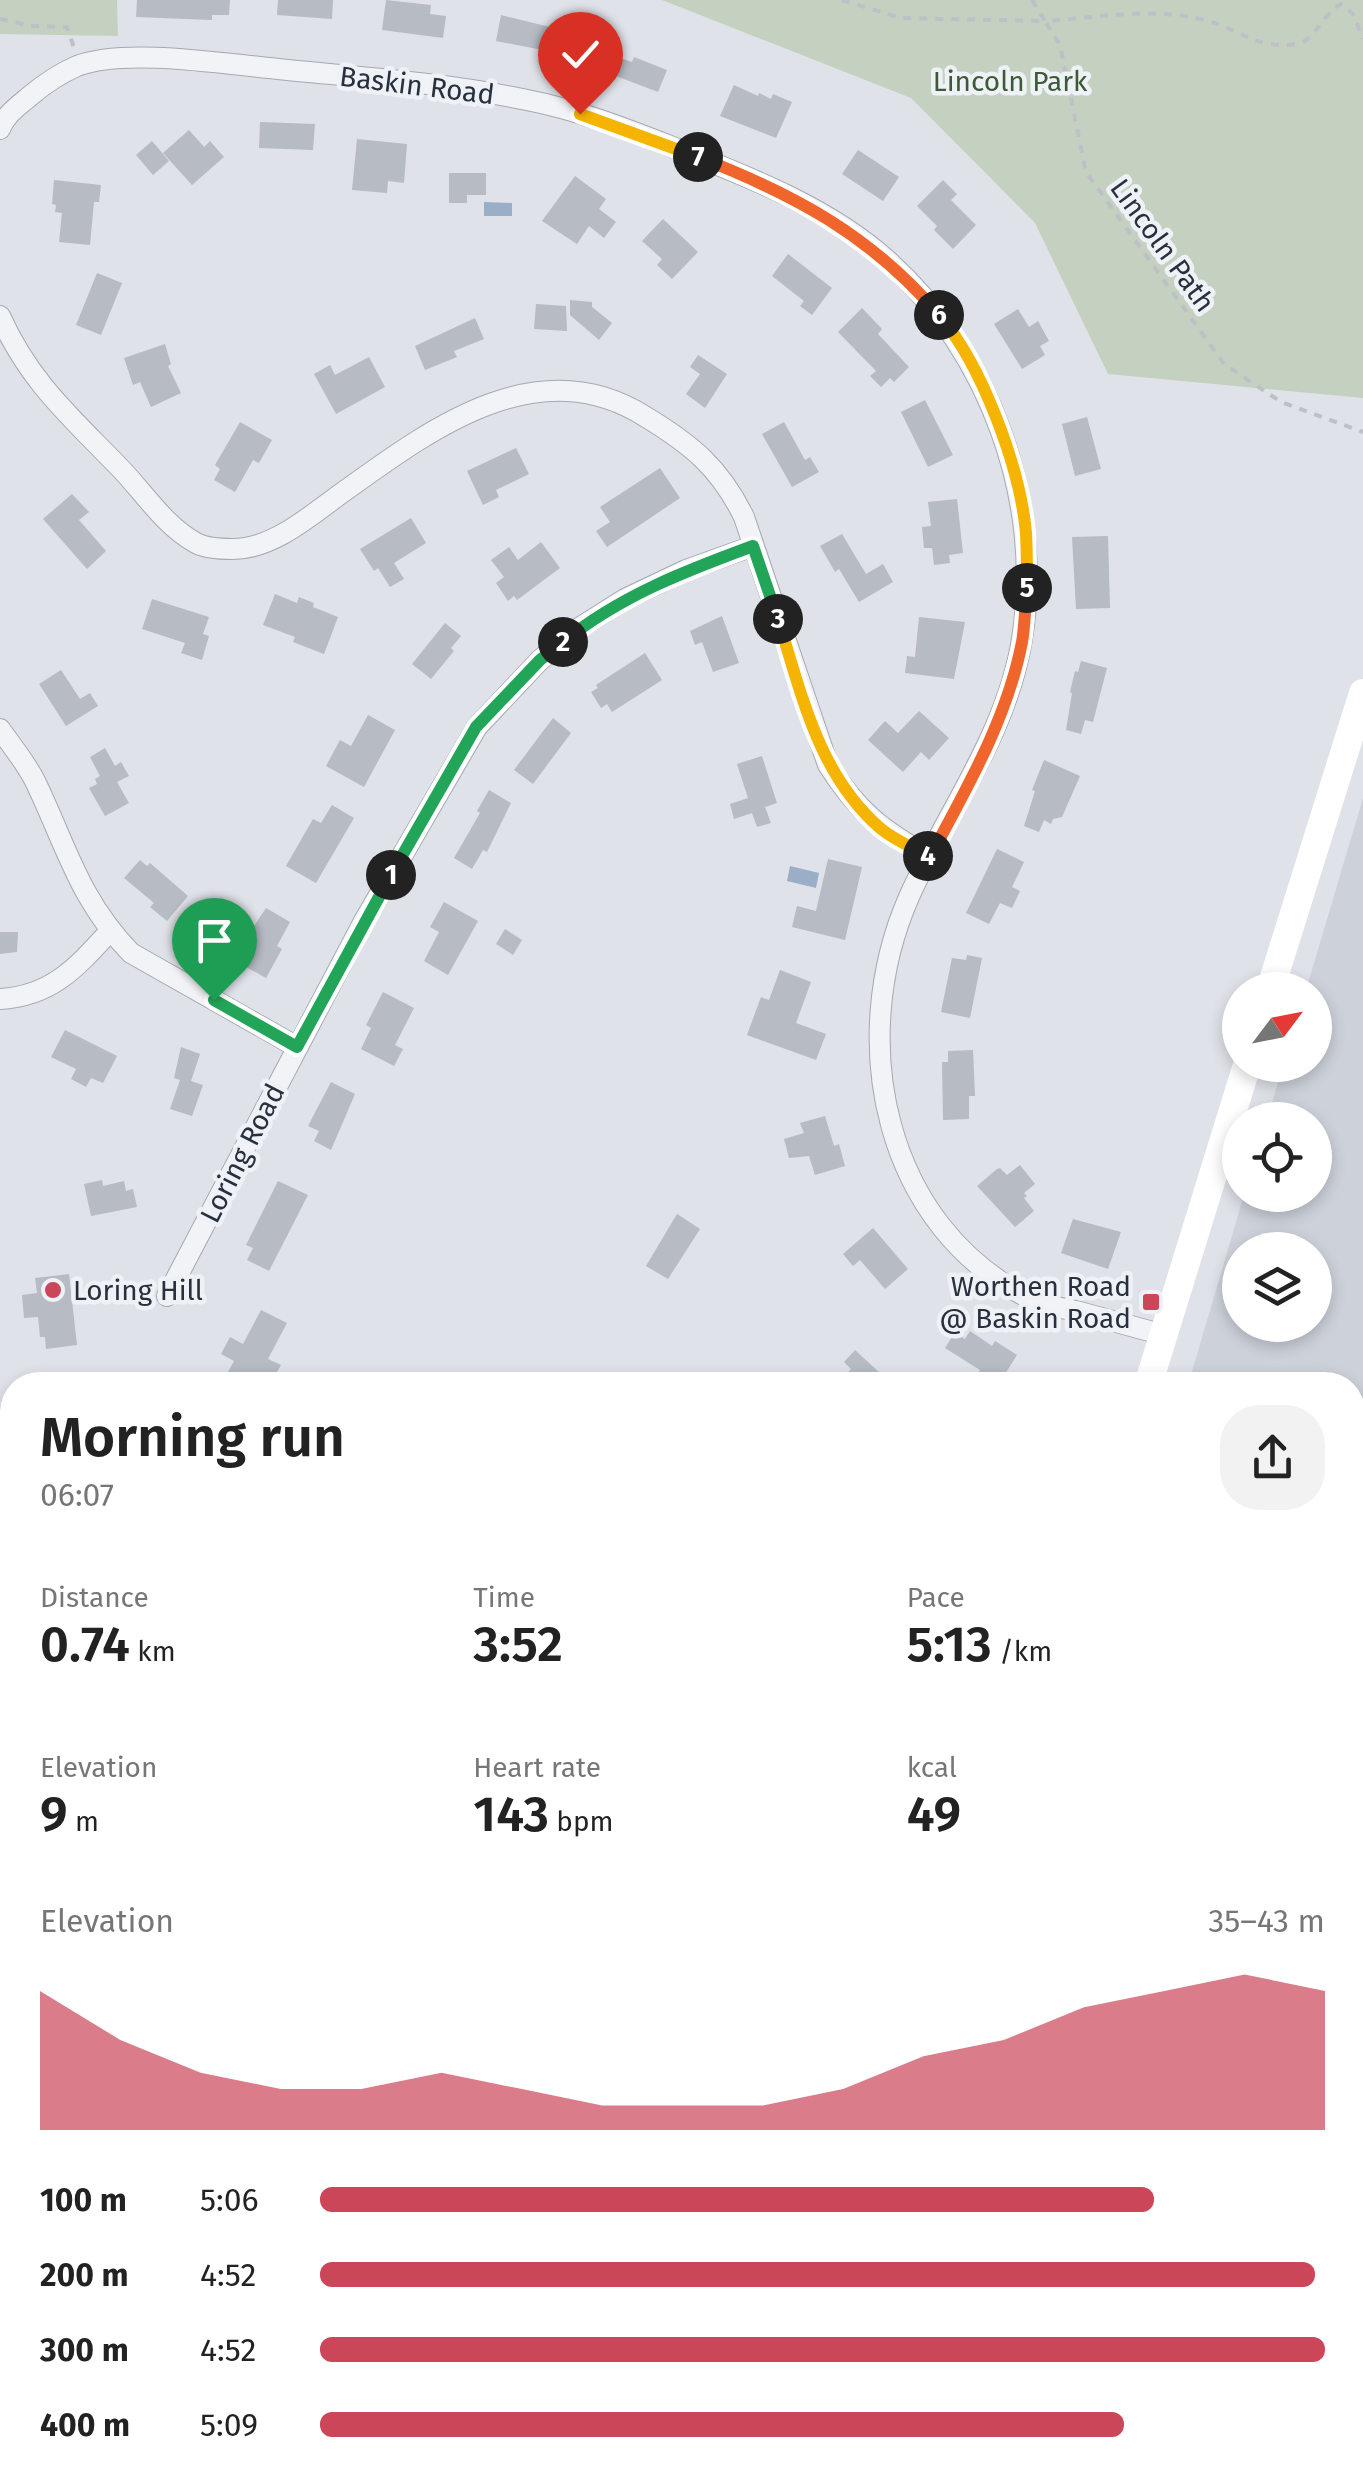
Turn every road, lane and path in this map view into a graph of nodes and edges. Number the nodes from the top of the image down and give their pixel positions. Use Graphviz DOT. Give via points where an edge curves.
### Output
graph roads {
  1 [pos="842,0"];
  2 [pos="1032,0"];
  3 [pos="0,19"];
  4 [pos="1045,21"];
  5 [pos="1363,39"];
  6 [pos="79,65"];
  7 [pos="0,129"];
  8 [pos="0,316"];
  9 [pos="1363,432"];
  10 [pos="753,546"];
  11 [pos="1363,693"];
  12 [pos="0,728"];
  13 [pos="930,857"];
  14 [pos="110,931"];
  15 [pos="1276,972"];
  16 [pos="0,999"];
  17 [pos="297,1047"];
  18 [pos="1242,1082"];
  19 [pos="167,1296"];
  20 [pos="1164,1336"];
  21 [pos="1152,1372"];
  1 -- 4 [label="path" via="901,18"];
  2 -- 4 [label="path, Lincoln Path"];
  3 -- 6 [label="path" via="67,27"];
  4 -- 5 [label="path" via="1124,13 1200,19 1262,45 1300,44 1340,4 1353,14"];
  4 -- 9 [label="path, Lincoln Path" via="1060,45 1086,172 1224,364 1281,402"];
  6 -- 7 [label="street, Baskin Road" via="38,89"];
  6 -- 13 [label="street, Baskin Road" via="118,58 198,61 530,100 728,169 834,222 885,258 950,328 981,382 1006,447 1026,530 1022,642 1008,693"];
  8 -- 10 [label="street" via="42,388 160,514 198,545 236,550 289,532 443,424 492,400 535,392 588,394 632,408 672,432 728,486"];
  10 -- 13 [label="street" via="828,766 883,831"];
  10 -- 17 [label="street, Loring Road" via="625,598 540,660 476,727"];
  11 -- 15 [label="main road"];
  12 -- 14 [label="street" via="34,778 67,860"];
  13 -- 20 [label="street, Baskin Road" via="894,941 880,1010 886,1115 906,1168 955,1240 1006,1284 1038,1303"];
  14 -- 16 [label="street" via="74,970 34,995"];
  14 -- 17 [label="street" via="131,952"];
  17 -- 19 [label="street, Loring Road"];
  18 -- 20 [label="main road"];
  20 -- 21 [label="main road"];
}
